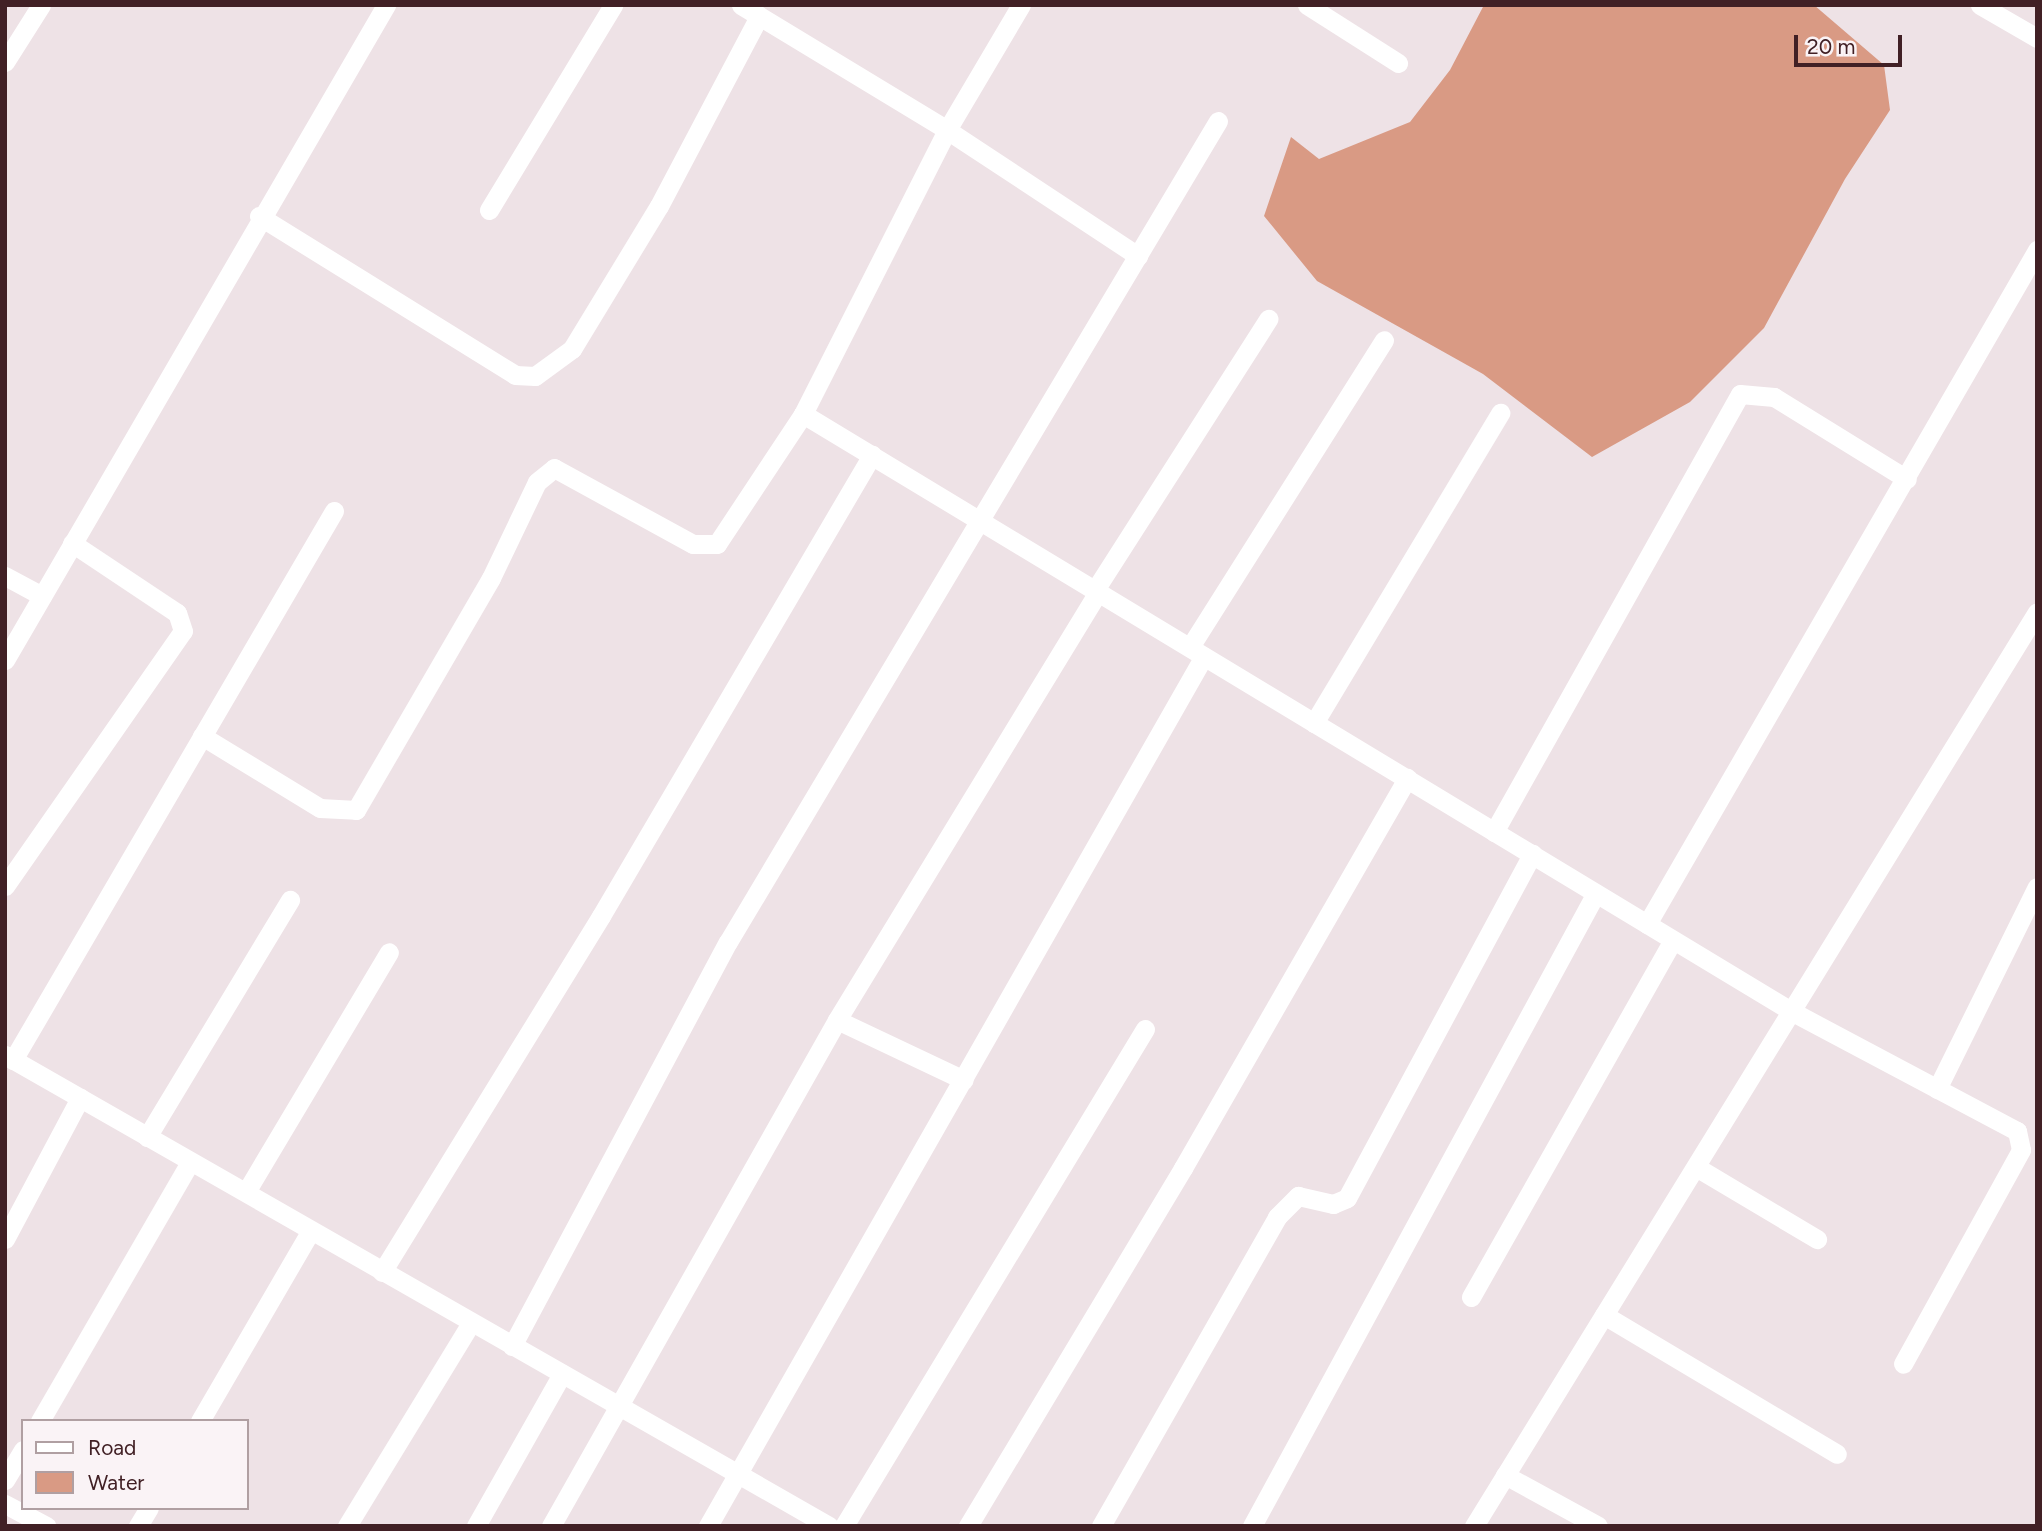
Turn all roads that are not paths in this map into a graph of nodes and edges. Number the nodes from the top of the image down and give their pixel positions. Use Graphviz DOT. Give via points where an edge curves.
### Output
graph roads {
  1 [pos="41,5"];
  2 [pos="386,5"];
  3 [pos="613,5"];
  4 [pos="741,5"];
  5 [pos="1021,5"];
  6 [pos="1307,5"];
  7 [pos="1980,5"];
  8 [pos="759,16"];
  9 [pos="2037,38"];
  10 [pos="5,62"];
  11 [pos="1398,63"];
  12 [pos="1218,121"];
  13 [pos="947,130"];
  14 [pos="489,209"];
  15 [pos="259,215"];
  16 [pos="2037,250"];
  17 [pos="1138,256"];
  18 [pos="1268,319"];
  19 [pos="1384,340"];
  20 [pos="1500,412"];
  21 [pos="803,414"];
  22 [pos="872,455"];
  23 [pos="1906,479"];
  24 [pos="334,511"];
  25 [pos="981,521"];
  26 [pos="72,543"];
  27 [pos="5,576"];
  28 [pos="1097,591"];
  29 [pos="42,596"];
  30 [pos="2037,612"];
  31 [pos="1197,652"];
  32 [pos="5,660"];
  33 [pos="1314,723"];
  34 [pos="202,736"];
  35 [pos="1407,779"];
  36 [pos="1494,832"];
  37 [pos="1532,854"];
  38 [pos="5,886"];
  39 [pos="2037,887"];
  40 [pos="1596,892"];
  41 [pos="290,900"];
  42 [pos="1647,924"];
  43 [pos="1673,940"];
  44 [pos="389,952"];
  45 [pos="1791,1011"];
  46 [pos="837,1020"];
  47 [pos="1145,1029"];
  48 [pos="9,1057"];
  49 [pos="964,1080"];
  50 [pos="1937,1089"];
  51 [pos="80,1098"];
  52 [pos="147,1137"];
  53 [pos="190,1162"];
  54 [pos="1696,1167"];
  55 [pos="246,1192"];
  56 [pos="310,1232"];
  57 [pos="5,1239"];
  58 [pos="1817,1239"];
  59 [pos="382,1272"];
  60 [pos="1471,1297"];
  61 [pos="1604,1315"];
  62 [pos="471,1323"];
  63 [pos="512,1346"];
  64 [pos="1903,1364"];
  65 [pos="562,1374"];
  66 [pos="621,1407"];
  67 [pos="41,1419"];
  68 [pos="201,1419"];
  69 [pos="21,1453"];
  70 [pos="1837,1454"];
  71 [pos="738,1474"];
  72 [pos="1505,1475"];
  73 [pos="5,1480"];
  74 [pos="5,1504"];
  75 [pos="148,1510"];
  76 [pos="46,1526"];
  77 [pos="138,1526"];
  78 [pos="347,1526"];
  79 [pos="476,1526"];
  80 [pos="551,1526"];
  81 [pos="708,1526"];
  82 [pos="829,1526"];
  83 [pos="844,1526"];
  84 [pos="968,1526"];
  85 [pos="1101,1526"];
  86 [pos="1252,1526"];
  87 [pos="1474,1526"];
  88 [pos="1598,1526"];
  1 -- 10 [label="street"];
  2 -- 15 [label="street"];
  3 -- 14 [label="street"];
  4 -- 8 [label="street"];
  5 -- 13 [label="street"];
  6 -- 11 [label="street"];
  7 -- 9 [label="street"];
  8 -- 13 [label="street"];
  8 -- 15 [label="street" via="659,206 572,349 535,376 515,375"];
  12 -- 17 [label="street"];
  13 -- 17 [label="street"];
  13 -- 21 [label="street"];
  15 -- 26 [label="street"];
  16 -- 23 [label="street"];
  17 -- 25 [label="street"];
  18 -- 28 [label="street"];
  19 -- 31 [label="street"];
  20 -- 33 [label="street"];
  21 -- 22 [label="street"];
  21 -- 34 [label="street" via="727,534 706,547 564,470 545,472 356,810 320,808"];
  22 -- 25 [label="street"];
  22 -- 59 [label="street" via="601,916"];
  23 -- 36 [label="street" via="1774,397 1740,394"];
  23 -- 42 [label="street"];
  24 -- 34 [label="street"];
  25 -- 28 [label="street"];
  25 -- 63 [label="street" via="728,942"];
  26 -- 29 [label="street"];
  26 -- 38 [label="street" via="177,613 183,631"];
  27 -- 29 [label="street"];
  28 -- 31 [label="street"];
  28 -- 46 [label="street"];
  29 -- 32 [label="street"];
  30 -- 45 [label="street"];
  31 -- 33 [label="street"];
  31 -- 49 [label="street"];
  33 -- 35 [label="street"];
  34 -- 48 [label="street"];
  35 -- 36 [label="street"];
  35 -- 84 [label="street" via="1183,1168"];
  36 -- 37 [label="street"];
  37 -- 40 [label="street"];
  37 -- 85 [label="street" via="1347,1198 1333,1204 1298,1196 1277,1217"];
  39 -- 50 [label="street"];
  40 -- 42 [label="street"];
  40 -- 86 [label="street"];
  41 -- 52 [label="street"];
  42 -- 43 [label="street"];
  43 -- 45 [label="street"];
  43 -- 60 [label="street"];
  44 -- 55 [label="street"];
  45 -- 50 [label="street"];
  45 -- 54 [label="street"];
  46 -- 49 [label="street"];
  46 -- 66 [label="street"];
  47 -- 83 [label="street"];
  48 -- 51 [label="street"];
  49 -- 71 [label="street"];
  50 -- 64 [label="street" via="2017,1131 2022,1143"];
  51 -- 52 [label="street"];
  51 -- 57 [label="street"];
  52 -- 53 [label="street"];
  53 -- 55 [label="street"];
  53 -- 67 [label="street"];
  54 -- 58 [label="street"];
  54 -- 61 [label="street"];
  55 -- 56 [label="street"];
  56 -- 59 [label="street"];
  56 -- 68 [label="street"];
  59 -- 62 [label="street"];
  61 -- 70 [label="street"];
  61 -- 72 [label="street"];
  62 -- 63 [label="street"];
  62 -- 78 [label="street"];
  63 -- 65 [label="street"];
  65 -- 66 [label="street"];
  65 -- 79 [label="street"];
  66 -- 71 [label="street"];
  66 -- 80 [label="street"];
  69 -- 73 [label="street"];
  71 -- 81 [label="street"];
  71 -- 82 [label="street"];
  72 -- 87 [label="street"];
  72 -- 88 [label="street"];
  74 -- 76 [label="street"];
  75 -- 77 [label="street"];
}
